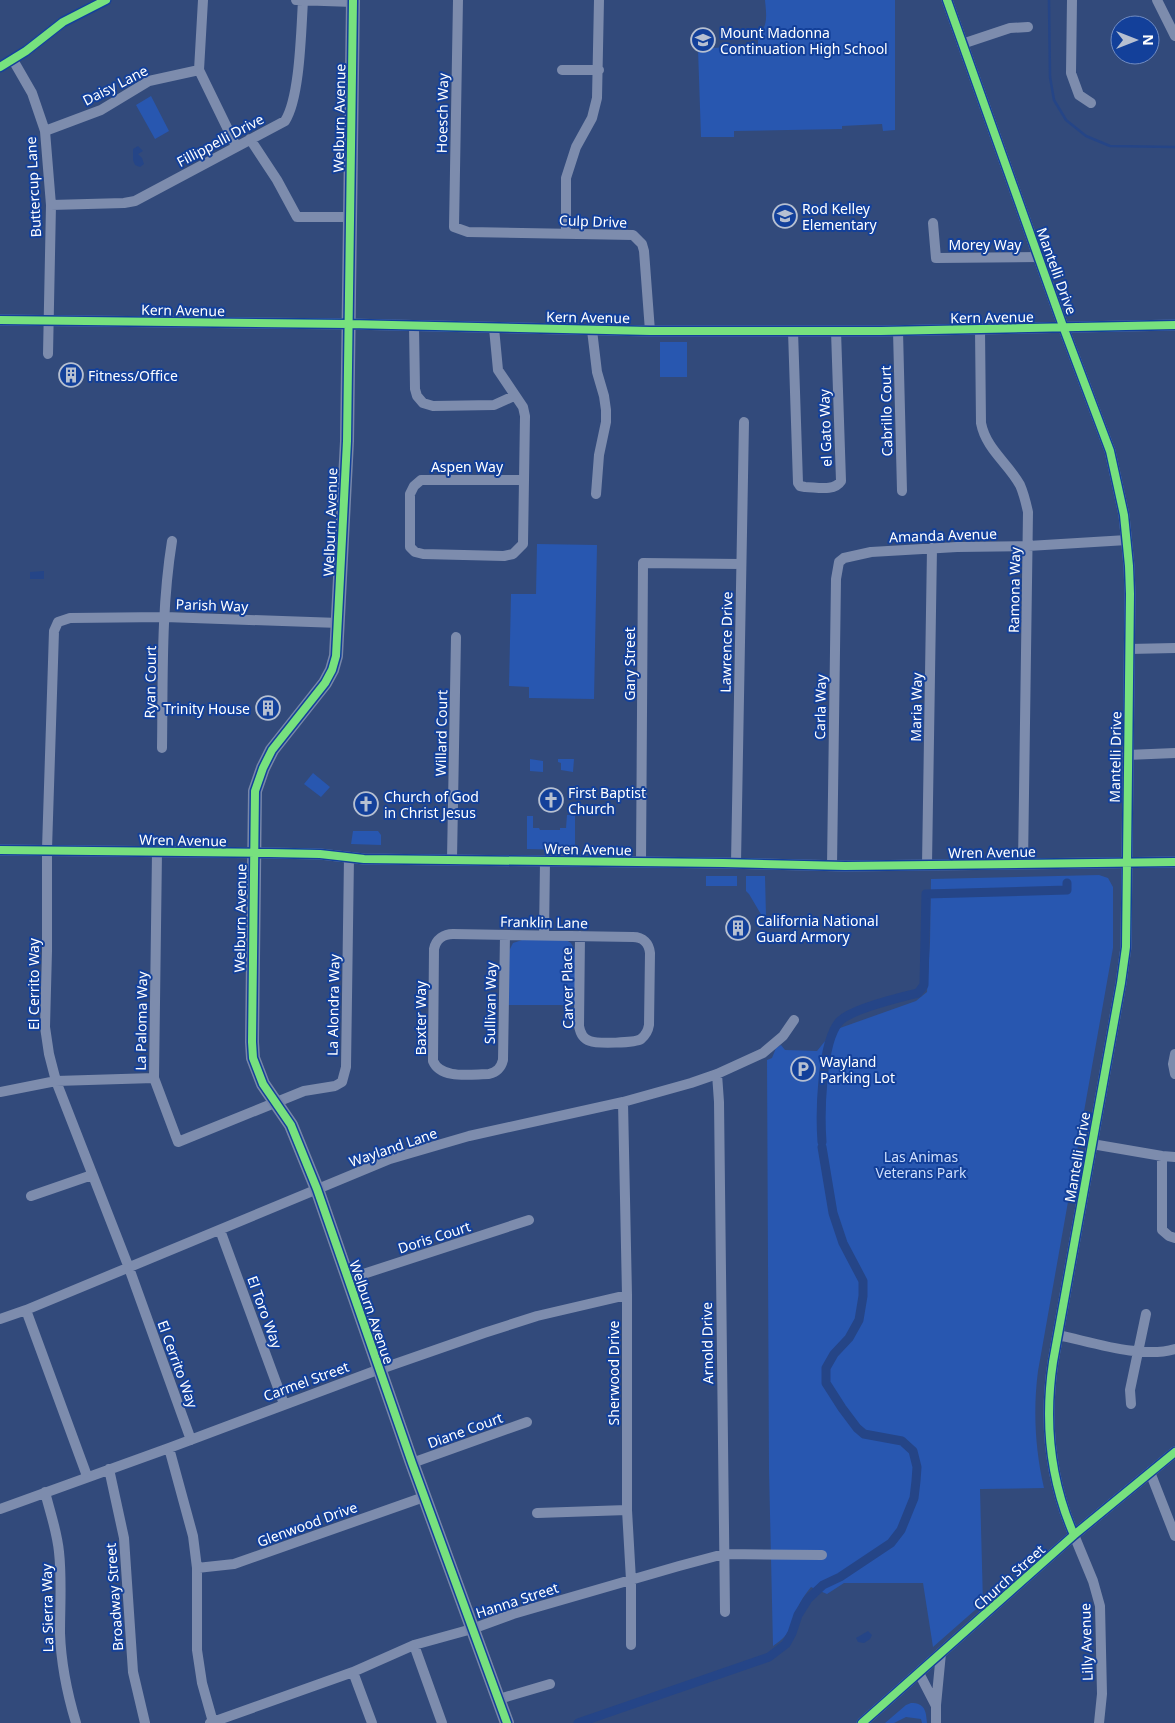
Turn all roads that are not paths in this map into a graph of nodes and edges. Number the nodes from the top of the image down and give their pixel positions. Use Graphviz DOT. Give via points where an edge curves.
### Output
graph roads {
  1 [pos="106,0"];
  2 [pos="203,0"];
  3 [pos="296,0"];
  4 [pos="304,0"];
  5 [pos="458,0"];
  6 [pos="600,0"];
  7 [pos="947,0"];
  8 [pos="1072,0"];
  9 [pos="1157,0"];
  10 [pos="353,1"];
  11 [pos="1028,27"];
  12 [pos="1175,36"];
  13 [pos="962,44"];
  14 [pos="13,60"];
  15 [pos="0,67"];
  16 [pos="199,70"];
  17 [pos="562,70"];
  18 [pos="599,70"];
  19 [pos="1091,103"];
  20 [pos="45,131"];
  21 [pos="250,139"];
  22 [pos="236,146"];
  23 [pos="51,205"];
  24 [pos="350,217"];
  25 [pos="933,223"];
  26 [pos="454,227"];
  27 [pos="566,234"];
  28 [pos="1039,257"];
  29 [pos="0,320"];
  30 [pos="48,321"];
  31 [pos="349,324"];
  32 [pos="1175,325"];
  33 [pos="414,326"];
  34 [pos="494,328"];
  35 [pos="1064,328"];
  36 [pos="592,330"];
  37 [pos="980,330"];
  38 [pos="650,331"];
  39 [pos="793,331"];
  40 [pos="836,331"];
  41 [pos="898,331"];
  42 [pos="48,354"];
  43 [pos="514,396"];
  44 [pos="744,422"];
  45 [pos="524,480"];
  46 [pos="902,491"];
  47 [pos="596,494"];
  48 [pos="1127,540"];
  49 [pos="172,541"];
  50 [pos="1028,546"];
  51 [pos="932,548"];
  52 [pos="850,556"];
  53 [pos="741,564"];
  54 [pos="165,617"];
  55 [pos="84,618"];
  56 [pos="339,623"];
  57 [pos="456,637"];
  58 [pos="1175,648"];
  59 [pos="1129,649"];
  60 [pos="162,748"];
  61 [pos="1175,753"];
  62 [pos="1128,755"];
  63 [pos="47,849"];
  64 [pos="0,850"];
  65 [pos="157,852"];
  66 [pos="254,853"];
  67 [pos="349,857"];
  68 [pos="452,859"];
  69 [pos="545,861"];
  70 [pos="641,862"];
  71 [pos="1175,862"];
  72 [pos="1126,863"];
  73 [pos="736,864"];
  74 [pos="1023,864"];
  75 [pos="832,866"];
  76 [pos="927,866"];
  77 [pos="505,935"];
  78 [pos="544,935"];
  79 [pos="580,936"];
  80 [pos="441,937"];
  81 [pos="794,1020"];
  82 [pos="643,1037"];
  83 [pos="1175,1054"];
  84 [pos="498,1070"];
  85 [pos="717,1074"];
  86 [pos="1175,1074"];
  87 [pos="154,1078"];
  88 [pos="56,1081"];
  89 [pos="0,1092"];
  90 [pos="623,1102"];
  91 [pos="274,1103"];
  92 [pos="1092,1144"];
  93 [pos="1162,1156"];
  94 [pos="1175,1157"];
  95 [pos="92,1175"];
  96 [pos="317,1189"];
  97 [pos="32,1196"];
  98 [pos="529,1220"];
  99 [pos="220,1230"];
  100 [pos="1175,1238"];
  101 [pos="129,1268"];
  102 [pos="348,1280"];
  103 [pos="627,1295"];
  104 [pos="26,1310"];
  105 [pos="1146,1314"];
  106 [pos="0,1319"];
  107 [pos="1058,1336"];
  108 [pos="1175,1349"];
  109 [pos="1138,1352"];
  110 [pos="379,1369"];
  111 [pos="284,1404"];
  112 [pos="1131,1404"];
  113 [pos="527,1422"];
  114 [pos="191,1440"];
  115 [pos="170,1448"];
  116 [pos="1175,1452"];
  117 [pos="412,1463"];
  118 [pos="109,1469"];
  119 [pos="1150,1472"];
  120 [pos="87,1476"];
  121 [pos="45,1492"];
  122 [pos="424,1497"];
  123 [pos="0,1508"];
  124 [pos="627,1510"];
  125 [pos="537,1513"];
  126 [pos="1074,1535"];
  127 [pos="1175,1536"];
  128 [pos="724,1554"];
  129 [pos="822,1555"];
  130 [pos="197,1568"];
  131 [pos="631,1580"];
  132 [pos="725,1612"];
  133 [pos="472,1629"];
  134 [pos="414,1645"];
  135 [pos="631,1645"];
  136 [pos="941,1653"];
  137 [pos="353,1672"];
  138 [pos="919,1674"];
  139 [pos="550,1684"];
  140 [pos="499,1699"];
  141 [pos="936,1706"];
  142 [pos="239,1713"];
  143 [pos="212,1722"];
  144 [pos="76,1723"];
  145 [pos="145,1723"];
  146 [pos="242,1723"];
  147 [pos="372,1723"];
  148 [pos="442,1723"];
  149 [pos="507,1723"];
  150 [pos="862,1723"];
  151 [pos="936,1723"];
  152 [pos="1099,1723"];
  1 -- 14 [label="street" via="63,22"];
  2 -- 16 [label="street"];
  3 -- 4 [label="street"];
  4 -- 10 [label="street"];
  4 -- 21 [label="street, Fillippelli Drive" via="290,113 285,122"];
  5 -- 26 [label="street, Hoesch Way"];
  6 -- 18 [label="street"];
  7 -- 13 [label="street, Mantelli Drive"];
  8 -- 19 [label="street" via="1071,73 1079,95"];
  9 -- 12 [label="street"];
  10 -- 24 [label="main road, Welburn Avenue"];
  11 -- 13 [label="street" via="1010,28"];
  13 -- 28 [label="street, Mantelli Drive"];
  14 -- 15 [label="street"];
  14 -- 20 [label="street, Buttercup Lane" via="32,93"];
  16 -- 20 [label="street, Daisy Lane" via="149,81 101,110"];
  16 -- 22 [label="street"];
  17 -- 18 [label="street"];
  18 -- 27 [label="street" via="592,118 576,147 566,178"];
  20 -- 23 [label="street, Buttercup Lane"];
  21 -- 22 [label="street, Fillippelli Drive"];
  21 -- 24 [label="street" via="297,217"];
  22 -- 23 [label="street, Fillippelli Drive" via="135,201"];
  23 -- 30 [label="street, Buttercup Lane"];
  24 -- 31 [label="main road, Welburn Avenue"];
  25 -- 28 [label="street, Morey Way" via="936,258"];
  26 -- 27 [label="street, Culp Drive" via="468,232"];
  27 -- 38 [label="street, Culp Drive" via="624,234 633,236 642,244"];
  28 -- 35 [label="street, Mantelli Drive"];
  29 -- 30 [label="street, Kern Avenue"];
  30 -- 31 [label="street, Kern Avenue"];
  30 -- 42 [label="street, Buttercup Lane"];
  31 -- 33 [label="street, Kern Avenue"];
  31 -- 56 [label="main road, Welburn Avenue"];
  32 -- 35 [label="street, Kern Avenue"];
  33 -- 34 [label="street, Kern Avenue"];
  33 -- 43 [label="street" via="415,389 423,403 433,406 494,405"];
  34 -- 36 [label="street, Kern Avenue"];
  34 -- 43 [label="street" via="498,370"];
  35 -- 37 [label="street, Kern Avenue"];
  35 -- 48 [label="street, Mantelli Drive" via="1110,451"];
  36 -- 38 [label="street, Kern Avenue"];
  36 -- 47 [label="street" via="606,410"];
  37 -- 41 [label="street, Kern Avenue"];
  37 -- 50 [label="street, Ramona Way" via="982,433 1020,485 1028,512"];
  38 -- 39 [label="street, Kern Avenue"];
  39 -- 40 [label="street, Kern Avenue"];
  39 -- 40 [label="street, el Gato Way" via="798,483 800,486 834,488 841,481"];
  40 -- 41 [label="street, Kern Avenue"];
  41 -- 46 [label="street, Cabrillo Court"];
  43 -- 45 [label="street" via="523,407 525,416"];
  44 -- 53 [label="street, Lawrence Drive"];
  45 -- 45 [label="street, Aspen Way" via="522,544 513,554 423,554 410,547 410,494 421,480"];
  48 -- 50 [label="street, Amanda Avenue"];
  48 -- 59 [label="street, Mantelli Drive"];
  49 -- 54 [label="street, Ryan Court"];
  50 -- 51 [label="street, Amanda Avenue"];
  50 -- 74 [label="street, Ramona Way"];
  51 -- 52 [label="street, Amanda Avenue"];
  51 -- 76 [label="street, Maria Way"];
  52 -- 75 [label="street, Carla Way" via="839,562 836,579"];
  53 -- 70 [label="street, Gary Street" via="643,563"];
  53 -- 73 [label="street, Lawrence Drive"];
  54 -- 55 [label="street, Parish Way"];
  54 -- 56 [label="street, Parish Way"];
  54 -- 60 [label="street, Ryan Court"];
  55 -- 63 [label="street, El Cerrito Way" via="63,619 54,631"];
  56 -- 66 [label="main road, Welburn Avenue" via="332,670 272,750 258,781"];
  57 -- 68 [label="street, Willard Court"];
  58 -- 59 [label="street"];
  59 -- 62 [label="street, Mantelli Drive"];
  61 -- 62 [label="street"];
  62 -- 72 [label="street, Mantelli Drive"];
  63 -- 64 [label="street, Wren Avenue"];
  63 -- 65 [label="street, Wren Avenue"];
  63 -- 88 [label="street, El Cerrito Way" via="45,1027"];
  65 -- 66 [label="street, Wren Avenue"];
  65 -- 87 [label="street, La Paloma Way"];
  66 -- 67 [label="street, Wren Avenue"];
  66 -- 91 [label="main road, Welburn Avenue" via="252,1042 258,1073"];
  67 -- 68 [label="street, Wren Avenue"];
  67 -- 91 [label="street, La Alondra Way" via="344,1078 335,1086 304,1091"];
  68 -- 69 [label="street, Wren Avenue"];
  69 -- 70 [label="street, Wren Avenue"];
  69 -- 78 [label="street"];
  70 -- 73 [label="street, Wren Avenue"];
  71 -- 72 [label="street, Wren Avenue"];
  72 -- 74 [label="street, Wren Avenue"];
  72 -- 92 [label="street, Mantelli Drive" via="1124,964"];
  73 -- 75 [label="street, Wren Avenue"];
  74 -- 76 [label="street, Wren Avenue"];
  75 -- 76 [label="street, Wren Avenue"];
  77 -- 78 [label="street, Franklin Lane"];
  77 -- 80 [label="street, Franklin Lane" via="449,934"];
  77 -- 84 [label="street, Sullivan Way" via="503,1060"];
  78 -- 79 [label="street, Franklin Lane"];
  79 -- 82 [label="street, Carver Place" via="579,1026 582,1036 596,1042 634,1041"];
  79 -- 82 [label="street, Franklin Lane" via="637,937 650,948 649,1025"];
  80 -- 84 [label="street, Baxter Way" via="434,949 435,1066 446,1073 488,1074"];
  81 -- 85 [label="street, Wayland Lane" via="783,1036 762,1053"];
  83 -- 86 [label="street"];
  85 -- 90 [label="street, Wayland Lane"];
  85 -- 128 [label="street, Arnold Drive"];
  87 -- 88 [label="street"];
  87 -- 91 [label="street, La Paloma Way" via="178,1142"];
  88 -- 89 [label="street"];
  88 -- 95 [label="street, El Cerrito Way"];
  90 -- 96 [label="street, Wayland Lane" via="469,1136 390,1159"];
  90 -- 103 [label="street, Sherwood Drive"];
  91 -- 96 [label="main road, Welburn Avenue" via="291,1125"];
  92 -- 93 [label="street"];
  92 -- 107 [label="street, Mantelli Drive"];
  93 -- 94 [label="street"];
  93 -- 100 [label="street" via="1162,1230"];
  95 -- 97 [label="street"];
  95 -- 101 [label="street, El Cerrito Way"];
  96 -- 99 [label="street, Wayland Lane"];
  96 -- 102 [label="main road, Welburn Avenue"];
  98 -- 102 [label="street, Doris Court"];
  99 -- 101 [label="street, Wayland Lane"];
  99 -- 111 [label="street, El Toro Way"];
  101 -- 104 [label="street, Wayland Lane"];
  101 -- 114 [label="street, El Cerrito Way"];
  102 -- 110 [label="main road, Welburn Avenue"];
  103 -- 110 [label="street, Carmel Street" via="536,1316"];
  103 -- 124 [label="street, Sherwood Drive"];
  104 -- 106 [label="street, Wayland Lane"];
  104 -- 120 [label="street"];
  105 -- 109 [label="street"];
  107 -- 109 [label="street"];
  107 -- 126 [label="street, Mantelli Drive" via="1050,1382 1050,1440 1057,1486"];
  108 -- 109 [label="street"];
  109 -- 112 [label="street" via="1130,1390"];
  110 -- 111 [label="street, Carmel Street"];
  110 -- 117 [label="main road, Welburn Avenue"];
  111 -- 114 [label="street, Carmel Street"];
  113 -- 117 [label="street, Diane Court"];
  114 -- 115 [label="street, Carmel Street"];
  115 -- 118 [label="street, Carmel Street"];
  115 -- 130 [label="street" via="193,1536"];
  116 -- 119 [label="street, Church Street"];
  117 -- 122 [label="main road, Welburn Avenue"];
  118 -- 120 [label="street, Carmel Street"];
  118 -- 145 [label="street, Broadway Street" via="124,1538 133,1672"];
  119 -- 126 [label="street, Church Street"];
  119 -- 127 [label="street"];
  120 -- 121 [label="street, Carmel Street"];
  121 -- 123 [label="street, Carmel Street"];
  121 -- 144 [label="street, La Sierra Way" via="59,1552 62,1667"];
  122 -- 130 [label="street, Glenwood Drive" via="234,1564"];
  122 -- 133 [label="main road, Welburn Avenue"];
  124 -- 125 [label="street"];
  124 -- 131 [label="street, Sherwood Drive"];
  126 -- 136 [label="street, Church Street"];
  126 -- 152 [label="street, Lilly Avenue" via="1100,1606 1102,1694"];
  128 -- 129 [label="street, Hanna Street"];
  128 -- 131 [label="street, Hanna Street"];
  128 -- 132 [label="street, Arnold Drive"];
  130 -- 143 [label="street" via="197,1650"];
  131 -- 133 [label="street, Hanna Street"];
  131 -- 135 [label="street, Sherwood Drive"];
  133 -- 134 [label="street, Hanna Street"];
  133 -- 140 [label="main road, Welburn Avenue"];
  134 -- 137 [label="street, Hanna Street"];
  134 -- 148 [label="street"];
  136 -- 138 [label="street, Church Street"];
  136 -- 141 [label="street"];
  137 -- 142 [label="street, Hanna Street"];
  137 -- 147 [label="street"];
  138 -- 141 [label="street"];
  138 -- 150 [label="street, Church Street"];
  139 -- 140 [label="street"];
  140 -- 149 [label="main road, Welburn Avenue"];
  141 -- 151 [label="street"];
  142 -- 143 [label="street, Hanna Street"];
  142 -- 146 [label="street"];
}
